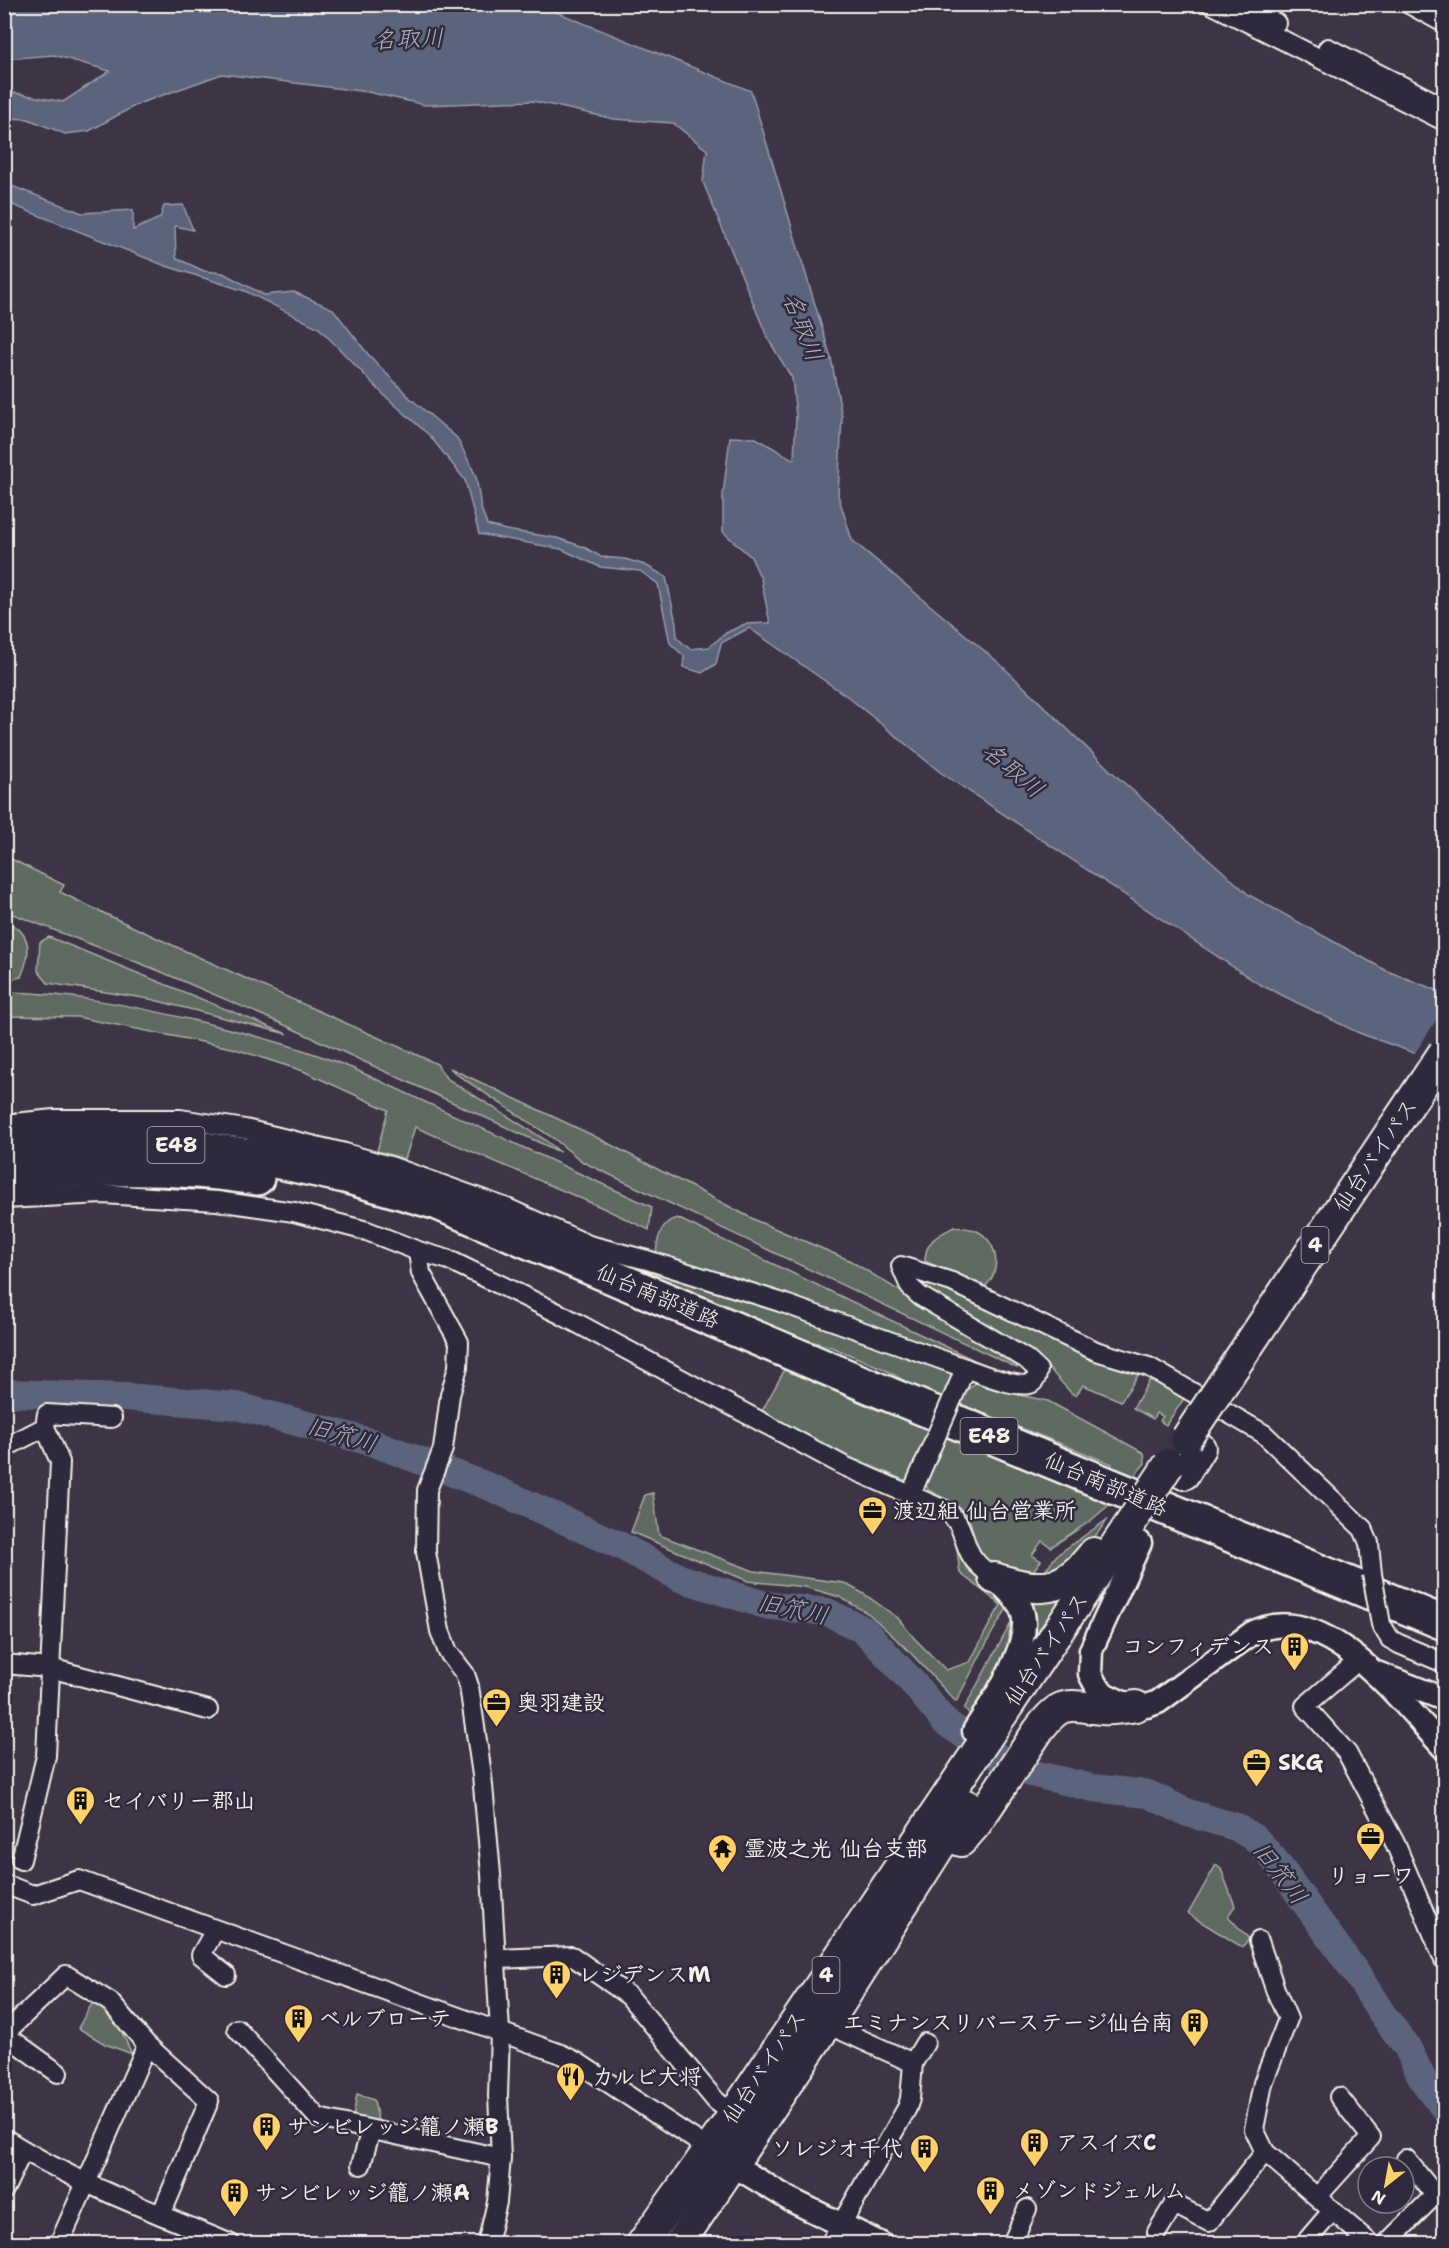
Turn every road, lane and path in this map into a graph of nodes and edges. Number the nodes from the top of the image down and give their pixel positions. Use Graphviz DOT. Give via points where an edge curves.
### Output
graph roads {
  1 [pos="1211,4"];
  2 [pos="1240,4"];
  3 [pos="1409,4"];
  4 [pos="1444,23"];
  5 [pos="1444,107"];
  6 [pos="1444,121"];
  7 [pos="1444,1052"];
  8 [pos="1444,1082"];
  9 [pos="4,1124"];
  10 [pos="4,1147"];
  11 [pos="4,1176"];
  12 [pos="4,1199"];
  13 [pos="536,1245"];
  14 [pos="418,1251"];
  15 [pos="963,1374"];
  16 [pos="112,1418"];
  17 [pos="43,1428"];
  18 [pos="1193,1444"];
  19 [pos="5,1447"];
  20 [pos="913,1490"];
  21 [pos="1137,1531"];
  22 [pos="994,1578"];
  23 [pos="1444,1623"];
  24 [pos="1444,1663"];
  25 [pos="6,1664"];
  26 [pos="1366,1666"];
  27 [pos="47,1667"];
  28 [pos="1444,1699"];
  29 [pos="1136,1706"];
  30 [pos="208,1710"];
  31 [pos="1014,1715"];
  32 [pos="1444,1748"];
  33 [pos="953,1809"];
  34 [pos="21,1860"];
  35 [pos="4,1884"];
  36 [pos="215,1930"];
  37 [pos="1259,1941"];
  38 [pos="497,1959"];
  39 [pos="1444,1959"];
  40 [pos="226,1975"];
  41 [pos="827,2024"];
  42 [pos="237,2029"];
  43 [pos="500,2032"];
  44 [pos="4,2034"];
  45 [pos="925,2043"];
  46 [pos="147,2045"];
  47 [pos="913,2063"];
  48 [pos="58,2073"];
  49 [pos="1339,2097"];
  50 [pos="734,2114"];
  51 [pos="371,2130"];
  52 [pos="4,2138"];
  53 [pos="23,2150"];
  54 [pos="1266,2152"];
  55 [pos="721,2157"];
  56 [pos="501,2158"];
  57 [pos="361,2165"];
  58 [pos="1416,2168"];
  59 [pos="85,2181"];
  60 [pos="4,2190"];
  61 [pos="1440,2191"];
  62 [pos="1318,2196"];
  63 [pos="1027,2209"];
  64 [pos="1333,2210"];
  65 [pos="161,2215"];
  66 [pos="842,2224"];
  67 [pos="1158,2232"];
  68 [pos="59,2244"];
  69 [pos="231,2244"];
  70 [pos="487,2244"];
  71 [pos="642,2244"];
  72 [pos="680,2244"];
  73 [pos="831,2244"];
  74 [pos="881,2244"];
  75 [pos="1012,2244"];
  76 [pos="1304,2244"];
  77 [pos="1371,2244"];
  78 [pos="1386,2244"];
  1 -- 6 [label="street"];
  2 -- 5 [label="street"];
  3 -- 4 [label="street"];
  7 -- 18 [label="highway, 仙台バイパス / 4, bridge"];
  8 -- 18 [label="highway, 仙台バイパス / 4"];
  9 -- 15 [label="street" via="54,1119 180,1119 345,1153 507,1208 589,1245 780,1302"];
  10 -- 13 [label="highway, 仙台南部道路 / E48" via="96,1142 172,1144 252,1156 345,1176 438,1203"];
  11 -- 13 [label="highway, 仙台南部道路 / E48" via="170,1169 246,1176 342,1192"];
  12 -- 14 [label="street" via="103,1194 217,1201 294,1212 367,1231"];
  13 -- 23 [label="highway, 仙台南部道路 / E48"];
  14 -- 20 [label="street" via="449,1260 560,1314 844,1466"];
  14 -- 38 [label="street" via="421,1274 459,1342 443,1449 427,1490 426,1552 440,1631 469,1686 482,1775"];
  15 -- 20 [label="street, bridge"];
  15 -- 24 [label="street, bridge" via="1017,1385 1031,1384 1038,1370 920,1296 910,1287 901,1266 952,1282 1096,1351 1149,1367 1264,1434 1364,1529 1381,1624 1390,1639"];
  16 -- 17 [label="street" via="47,1414"];
  17 -- 19 [label="street"];
  17 -- 27 [label="street" via="60,1462"];
  18 -- 21 [label="highway, 仙台バイパス / 4, bridge"];
  20 -- 22 [label="street" via="957,1519 975,1561"];
  21 -- 22 [label="highway" via="1107,1538 1081,1570 1051,1587 1023,1587"];
  21 -- 29 [label="street" via="1091,1650 1090,1674 1106,1695"];
  21 -- 31 [label="highway, 仙台バイパス / 4"];
  22 -- 31 [label="street" via="1021,1608 1022,1639 1012,1667"];
  25 -- 27 [label="street"];
  26 -- 28 [label="street"];
  26 -- 29 [label="street" via="1334,1640 1313,1631 1294,1626 1264,1627 1158,1702"];
  26 -- 32 [label="street"];
  26 -- 39 [label="street" via="1305,1706 1347,1754 1395,1843"];
  27 -- 30 [label="street"];
  27 -- 34 [label="street" via="46,1756"];
  29 -- 31 [label="highway" via="1119,1709 1072,1705"];
  31 -- 33 [label="highway"];
  31 -- 33 [label="street"];
  33 -- 41 [label="highway, 仙台バイパス / 4" via="906,1900"];
  33 -- 50 [label="highway, 仙台バイパス / 4" via="848,1943"];
  35 -- 36 [label="street" via="33,1895 79,1880"];
  36 -- 40 [label="street" via="201,1955"];
  36 -- 43 [label="street"];
  37 -- 54 [label="street" via="1288,2019 1263,2083 1254,2129"];
  38 -- 43 [label="street"];
  38 -- 50 [label="street" via="572,1956 629,1996 716,2101"];
  41 -- 47 [label="street"];
  41 -- 55 [label="highway, 仙台バイパス / 4"];
  42 -- 51 [label="street" via="318,2118"];
  43 -- 55 [label="street" via="577,2062"];
  43 -- 56 [label="street"];
  44 -- 46 [label="street" via="66,1975 110,2002"];
  44 -- 48 [label="street"];
  45 -- 47 [label="street"];
  46 -- 59 [label="street"];
  46 -- 65 [label="street" via="209,2101"];
  47 -- 66 [label="street" via="907,2108"];
  49 -- 62 [label="street" via="1371,2137"];
  50 -- 55 [label="highway, 仙台バイパス / 4"];
  51 -- 56 [label="street"];
  51 -- 57 [label="street"];
  52 -- 53 [label="street"];
  53 -- 59 [label="street"];
  53 -- 60 [label="street"];
  54 -- 62 [label="street"];
  54 -- 67 [label="street" via="1209,2222 1174,2204"];
  55 -- 66 [label="street" via="789,2199"];
  55 -- 71 [label="highway, 仙台バイパス / 4"];
  55 -- 72 [label="highway, 仙台バイパス / 4"];
  56 -- 70 [label="street" via="497,2202"];
  58 -- 61 [label="street"];
  59 -- 65 [label="street"];
  59 -- 68 [label="street"];
  61 -- 78 [label="street"];
  62 -- 64 [label="street"];
  63 -- 75 [label="street"];
  64 -- 76 [label="street"];
  64 -- 77 [label="street"];
  65 -- 69 [label="street"];
  66 -- 73 [label="street"];
  66 -- 74 [label="street"];
}
